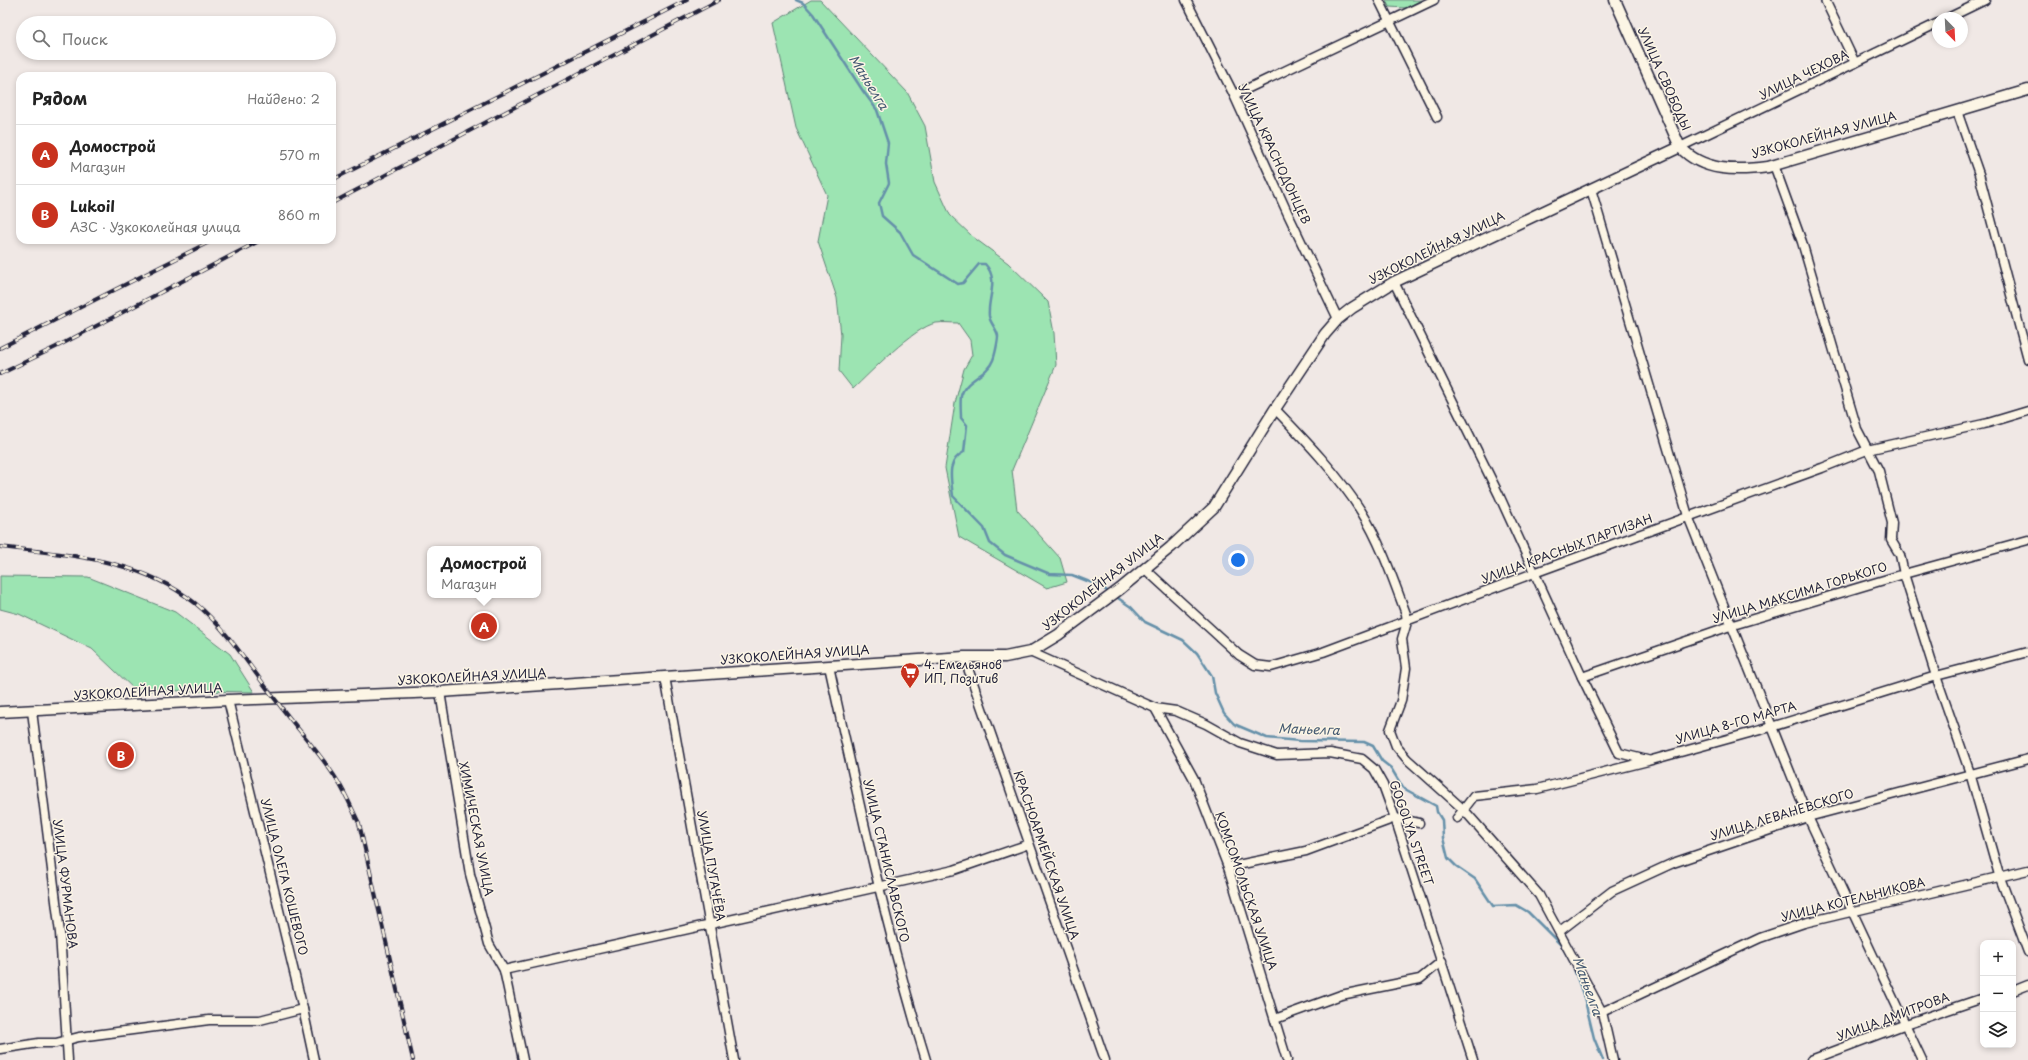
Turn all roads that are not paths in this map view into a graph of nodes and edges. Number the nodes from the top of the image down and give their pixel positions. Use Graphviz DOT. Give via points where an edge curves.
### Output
graph roads {
  1 [pos="1186,0"];
  2 [pos="1379,0"];
  3 [pos="1434,0"];
  4 [pos="1614,0"];
  5 [pos="1824,0"];
  6 [pos="1985,0"];
  7 [pos="1960,12"];
  8 [pos="1390,21"];
  9 [pos="1932,26"];
  10 [pos="1855,64"];
  11 [pos="2028,90"];
  12 [pos="1234,96"];
  13 [pos="1957,111"];
  14 [pos="1437,117"];
  15 [pos="1680,147"];
  16 [pos="1774,165"];
  17 [pos="1591,189"];
  18 [pos="1394,282"];
  19 [pos="1338,319"];
  20 [pos="2028,359"];
  21 [pos="1275,409"];
  22 [pos="2028,411"];
  23 [pos="1867,450"];
  24 [pos="1688,516"];
  25 [pos="2028,540"];
  26 [pos="1145,568"];
  27 [pos="1534,573"];
  28 [pos="1904,574"];
  29 [pos="1407,622"];
  30 [pos="1733,625"];
  31 [pos="1030,652"];
  32 [pos="2028,652"];
  33 [pos="964,657"];
  34 [pos="830,666"];
  35 [pos="1936,676"];
  36 [pos="665,677"];
  37 [pos="1582,677"];
  38 [pos="440,692"];
  39 [pos="228,700"];
  40 [pos="1155,708"];
  41 [pos="32,711"];
  42 [pos="0,712"];
  43 [pos="1771,727"];
  44 [pos="2028,759"];
  45 [pos="1648,761"];
  46 [pos="1970,774"];
  47 [pos="1464,810"];
  48 [pos="1808,817"];
  49 [pos="1395,818"];
  50 [pos="1457,818"];
  51 [pos="1419,823"];
  52 [pos="1029,844"];
  53 [pos="1228,867"];
  54 [pos="2028,870"];
  55 [pos="1999,875"];
  56 [pos="878,886"];
  57 [pos="1853,912"];
  58 [pos="709,926"];
  59 [pos="1560,931"];
  60 [pos="2028,952"];
  61 [pos="1442,961"];
  62 [pos="504,970"];
  63 [pos="2028,985"];
  64 [pos="2016,990"];
  65 [pos="1980,999"];
  66 [pos="304,1009"];
  67 [pos="1602,1012"];
  68 [pos="1275,1019"];
  69 [pos="1906,1024"];
  70 [pos="67,1039"];
  71 [pos="0,1049"];
  72 [pos="68,1060"];
  73 [pos="314,1060"];
  74 [pos="523,1060"];
  75 [pos="734,1060"];
  76 [pos="926,1060"];
  77 [pos="1106,1060"];
  78 [pos="1287,1060"];
  79 [pos="1473,1060"];
  80 [pos="1612,1060"];
  81 [pos="1811,1060"];
  82 [pos="1922,1060"];
  1 -- 12 [label="street, УЛИЦА КРАСНОДОНЦЕВ"];
  2 -- 8 [label="street"];
  3 -- 8 [label="street"];
  4 -- 15 [label="street, УЛИЦА СВОБОДЫ"];
  5 -- 10 [label="street"];
  6 -- 7 [label="street"];
  8 -- 12 [label="street"];
  8 -- 14 [label="street"];
  9 -- 10 [label="street, УЛИЦА ЧЕХОВА"];
  10 -- 15 [label="street, УЛИЦА ЧЕХОВА"];
  11 -- 13 [label="street, УЗКОКОЛЕЙНАЯ УЛИЦА"];
  12 -- 19 [label="street, УЛИЦА КРАСНОДОНЦЕВ"];
  13 -- 16 [label="street, УЗКОКОЛЕЙНАЯ УЛИЦА"];
  13 -- 20 [label="street" via="1978,174"];
  15 -- 16 [label="street, УЗКОКОЛЕЙНАЯ УЛИЦА" via="1700,162 1722,169 1744,170"];
  15 -- 17 [label="street, УЗКОКОЛЕЙНАЯ УЛИЦА"];
  16 -- 23 [label="street" via="1802,242 1856,429"];
  17 -- 18 [label="street, УЗКОКОЛЕЙНАЯ УЛИЦА"];
  17 -- 24 [label="street"];
  18 -- 19 [label="street, УЗКОКОЛЕЙНАЯ УЛИЦА" via="1367,297"];
  18 -- 27 [label="street" via="1499,495"];
  19 -- 21 [label="street, УЗКОКОЛЕЙНАЯ УЛИЦА" via="1325,334"];
  21 -- 26 [label="street, УЗКОКОЛЕЙНАЯ УЛИЦА" via="1214,507"];
  21 -- 29 [label="street" via="1318,453 1361,511 1384,556"];
  22 -- 23 [label="street, УЛИЦА КРАСНЫХ ПАРТИЗАН" via="1988,423"];
  23 -- 24 [label="street, УЛИЦА КРАСНЫХ ПАРТИЗАН"];
  23 -- 28 [label="street" via="1879,471 1892,523 1891,540 1900,555"];
  24 -- 27 [label="street, УЛИЦА КРАСНЫХ ПАРТИЗАН"];
  24 -- 30 [label="street"];
  25 -- 28 [label="street, УЛИЦА МАКСИМА ГОРЬКОГО"];
  26 -- 29 [label="street, УЛИЦА КРАСНЫХ ПАРТИЗАН" via="1239,656 1255,665 1271,667 1286,664"];
  26 -- 31 [label="street, УЗКОКОЛЕЙНАЯ УЛИЦА" via="1058,635"];
  27 -- 29 [label="street, УЛИЦА КРАСНЫХ ПАРТИЗАН"];
  27 -- 37 [label="street"];
  28 -- 30 [label="street, УЛИЦА МАКСИМА ГОРЬКОГО"];
  28 -- 35 [label="street"];
  29 -- 47 [label="street" via="1402,639 1406,668 1401,701 1390,730 1396,746 1407,759"];
  30 -- 37 [label="street, УЛИЦА МАКСИМА ГОРЬКОГО"];
  30 -- 43 [label="street"];
  31 -- 33 [label="street, УЗКОКОЛЕЙНАЯ УЛИЦА" via="1006,657"];
  31 -- 40 [label="street"];
  32 -- 35 [label="street, УЛИЦА 8-ГО МАРТА"];
  33 -- 34 [label="street, УЗКОКОЛЕЙНАЯ УЛИЦА"];
  33 -- 52 [label="street, КРАСНОАРМЕЙСКАЯ УЛИЦА"];
  34 -- 36 [label="street, УЗКОКОЛЕЙНАЯ УЛИЦА"];
  34 -- 56 [label="street, УЛИЦА СТАНИСЛАВСКОГО"];
  35 -- 43 [label="street, УЛИЦА 8-ГО МАРТА"];
  35 -- 46 [label="street"];
  36 -- 38 [label="street, УЗКОКОЛЕЙНАЯ УЛИЦА"];
  36 -- 58 [label="street, УЛИЦА ПУГАЧЁВА"];
  37 -- 45 [label="street" via="1619,753"];
  38 -- 39 [label="street, УЗКОКОЛЕЙНАЯ УЛИЦА"];
  38 -- 62 [label="street, ХИМИЧЕСКАЯ УЛИЦА" via="470,874 489,944"];
  39 -- 41 [label="street, УЗКОКОЛЕЙНАЯ УЛИЦА"];
  39 -- 66 [label="street, УЛИЦА ОЛЕГА КОШЕВОГО"];
  40 -- 49 [label="street, GOGOLYA STREET" via="1176,711 1240,743 1278,755 1330,753 1362,759 1374,769 1383,785"];
  40 -- 53 [label="street, КОМСОМОЛЬСКАЯ УЛИЦА" via="1194,779"];
  41 -- 42 [label="street, УЗКОКОЛЕЙНАЯ УЛИЦА"];
  41 -- 70 [label="street, УЛИЦА ФУРМАНОВА" via="60,934"];
  43 -- 45 [label="street, УЛИЦА 8-ГО МАРТА"];
  43 -- 48 [label="street"];
  44 -- 46 [label="street, УЛИЦА ЛЕВАНЕВСКОГО"];
  45 -- 47 [label="street, УЛИЦА 8-ГО МАРТА" via="1537,789 1474,796"];
  46 -- 48 [label="street, УЛИЦА ЛЕВАНЕВСКОГО"];
  46 -- 55 [label="street"];
  47 -- 50 [label="street, УЛИЦА 8-ГО МАРТА"];
  47 -- 59 [label="street" via="1539,894"];
  48 -- 57 [label="street"];
  48 -- 59 [label="street, УЛИЦА ЛЕВАНЕВСКОГО" via="1673,863 1612,891"];
  49 -- 51 [label="street"];
  49 -- 53 [label="street" via="1306,851"];
  49 -- 61 [label="street, GOGOLYA STREET"];
  52 -- 56 [label="street" via="954,870"];
  52 -- 77 [label="street, КРАСНОАРМЕЙСКАЯ УЛИЦА"];
  53 -- 68 [label="street, КОМСОМОЛЬСКАЯ УЛИЦА"];
  54 -- 55 [label="street, УЛИЦА КОТЕЛЬНИКОВА"];
  55 -- 57 [label="street, УЛИЦА КОТЕЛЬНИКОВА"];
  55 -- 60 [label="street"];
  56 -- 58 [label="street"];
  56 -- 76 [label="street, УЛИЦА СТАНИСЛАВСКОГО" via="903,985"];
  57 -- 67 [label="street, УЛИЦА КОТЕЛЬНИКОВА" via="1804,923 1760,938"];
  57 -- 69 [label="street"];
  58 -- 62 [label="street"];
  58 -- 75 [label="street, УЛИЦА ПУГАЧЁВА"];
  59 -- 67 [label="street"];
  61 -- 68 [label="street" via="1420,979 1341,994"];
  61 -- 79 [label="street, GOGOLYA STREET"];
  62 -- 74 [label="street, ХИМИЧЕСКАЯ УЛИЦА"];
  63 -- 64 [label="street"];
  65 -- 69 [label="street, УЛИЦА ДМИТРОВА"];
  66 -- 70 [label="street" via="260,1020 208,1020"];
  66 -- 73 [label="street, УЛИЦА ОЛЕГА КОШЕВОГО"];
  67 -- 80 [label="street"];
  68 -- 78 [label="street, КОМСОМОЛЬСКАЯ УЛИЦА"];
  69 -- 81 [label="street, УЛИЦА ДМИТРОВА"];
  69 -- 82 [label="street"];
  70 -- 71 [label="street" via="56,1043"];
  70 -- 72 [label="street, УЛИЦА ФУРМАНОВА"];
}
